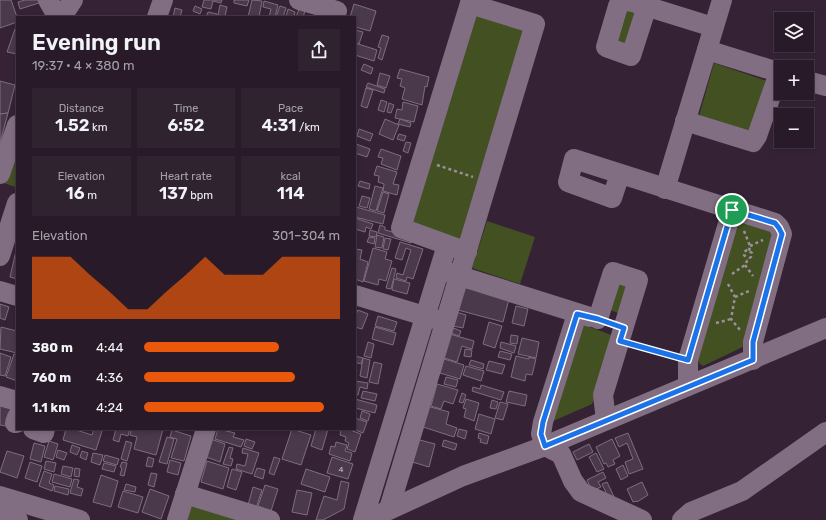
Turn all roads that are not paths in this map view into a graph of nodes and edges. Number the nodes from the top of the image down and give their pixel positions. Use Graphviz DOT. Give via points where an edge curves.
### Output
graph roads {
  1 [pos="80,0"];
  2 [pos="163,0"];
  3 [pos="299,0"];
  4 [pos="722,0"];
  5 [pos="470,2"];
  6 [pos="647,6"];
  7 [pos="338,9"];
  8 [pos="63,12"];
  9 [pos="157,16"];
  10 [pos="713,27"];
  11 [pos="707,50"];
  12 [pos="774,71"];
  13 [pos="814,83"];
  14 [pos="826,86"];
  15 [pos="774,89"];
  16 [pos="685,121"];
  17 [pos="16,128"];
  18 [pos="0,174"];
  19 [pos="620,174"];
  20 [pos="665,189"];
  21 [pos="10,206"];
  22 [pos="732,210"];
  23 [pos="447,245"];
  24 [pos="467,252"];
  25 [pos="0,256"];
  26 [pos="440,270"];
  27 [pos="460,276"];
  28 [pos="0,291"];
  29 [pos="356,295"];
  30 [pos="16,296"];
  31 [pos="577,314"];
  32 [pos="425,315"];
  33 [pos="598,319"];
  34 [pos="446,322"];
  35 [pos="825,326"];
  36 [pos="622,335"];
  37 [pos="753,360"];
  38 [pos="688,386"];
  39 [pos="0,396"];
  40 [pos="16,401"];
  41 [pos="606,420"];
  42 [pos="36,430"];
  43 [pos="45,430"];
  44 [pos="206,430"];
  45 [pos="826,432"];
  46 [pos="545,446"];
  47 [pos="185,494"];
  48 [pos="0,496"];
  49 [pos="389,509"];
  50 [pos="0,515"];
  51 [pos="18,520"];
  52 [pos="80,520"];
  53 [pos="177,520"];
  54 [pos="270,520"];
  55 [pos="363,520"];
  56 [pos="367,520"];
  57 [pos="642,520"];
  58 [pos="682,520"];
  1 -- 8 [label="street"];
  2 -- 9 [label="street"];
  3 -- 7 [label="street"];
  4 -- 10 [label="street"];
  5 -- 23 [label="street" via="401,228"];
  5 -- 24 [label="street" via="535,24"];
  6 -- 10 [label="street"];
  10 -- 11 [label="street"];
  11 -- 12 [label="street"];
  11 -- 16 [label="street"];
  13 -- 14 [label="street"];
  15 -- 16 [label="street" via="753,142"];
  16 -- 20 [label="street"];
  17 -- 18 [label="street"];
  19 -- 20 [label="street"];
  20 -- 22 [label="street"];
  21 -- 25 [label="street"];
  22 -- 37 [label="street" via="775,223 782,234 753,342"];
  22 -- 38 [label="street" via="688,360"];
  23 -- 24 [label="street"];
  23 -- 26 [label="street"];
  24 -- 27 [label="street"];
  26 -- 27 [label="street"];
  26 -- 32 [label="street"];
  27 -- 31 [label="street"];
  27 -- 34 [label="street"];
  28 -- 30 [label="street"];
  29 -- 32 [label="street"];
  31 -- 33 [label="street"];
  31 -- 46 [label="street" via="543,422 541,434"];
  32 -- 34 [label="street"];
  32 -- 55 [label="street"];
  33 -- 36 [label="street"];
  33 -- 36 [label="street" via="613,272 638,280"];
  34 -- 49 [label="street"];
  35 -- 37 [label="street"];
  36 -- 41 [label="street" via="603,395"];
  37 -- 38 [label="street"];
  38 -- 41 [label="street"];
  39 -- 40 [label="street"];
  41 -- 46 [label="street"];
  42 -- 43 [label="street" via="44,433"];
  44 -- 47 [label="street"];
  45 -- 58 [label="street" via="742,491 691,512"];
  46 -- 49 [label="street" via="463,476"];
  46 -- 57 [label="street" via="560,454 580,492"];
  47 -- 53 [label="street"];
  47 -- 54 [label="street"];
  48 -- 52 [label="street"];
  49 -- 56 [label="street"];
  50 -- 51 [label="street"];
}
